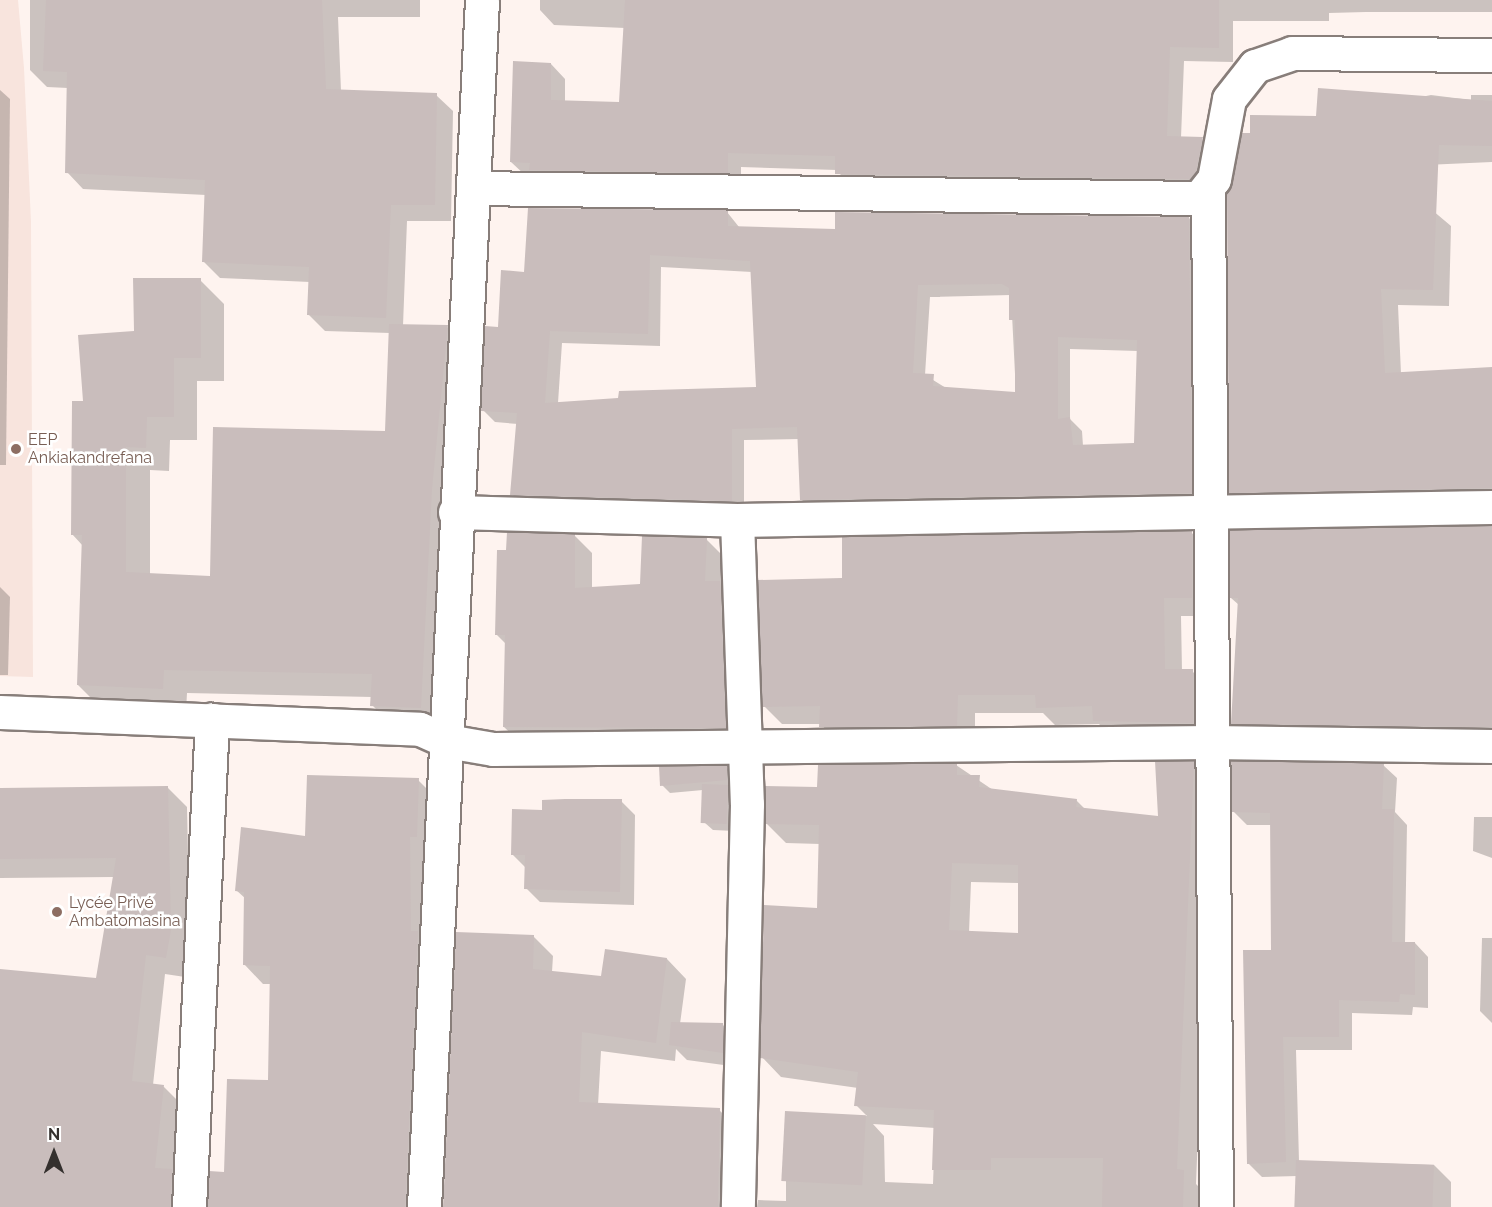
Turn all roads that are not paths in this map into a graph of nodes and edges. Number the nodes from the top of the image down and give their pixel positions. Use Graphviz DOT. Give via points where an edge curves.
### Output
graph roads {
  1 [pos="482,0"];
  2 [pos="1492,55"];
  3 [pos="473,188"];
  4 [pos="1208,192"];
  5 [pos="1492,507"];
  6 [pos="455,512"];
  7 [pos="1208,515"];
  8 [pos="737,520"];
  9 [pos="0,712"];
  10 [pos="212,720"];
  11 [pos="447,741"];
  12 [pos="1211,742"];
  13 [pos="746,744"];
  14 [pos="1492,746"];
  15 [pos="189,1207"];
  16 [pos="424,1207"];
  17 [pos="738,1207"];
  18 [pos="1216,1207"];
  1 -- 3 [label="street"];
  2 -- 4 [label="street" via="1292,54 1255,66 1229,99"];
  3 -- 4 [label="street" via="1185,198"];
  3 -- 6 [label="street"];
  4 -- 7 [label="street"];
  5 -- 7 [label="street"];
  6 -- 8 [label="street"];
  6 -- 11 [label="street"];
  7 -- 8 [label="street"];
  7 -- 12 [label="street"];
  8 -- 13 [label="street"];
  9 -- 10 [label="street"];
  10 -- 11 [label="street" via="420,729"];
  10 -- 15 [label="street"];
  11 -- 13 [label="street" via="493,749"];
  11 -- 16 [label="street"];
  12 -- 13 [label="street"];
  12 -- 14 [label="street"];
  12 -- 18 [label="street"];
  13 -- 17 [label="street"];
}
